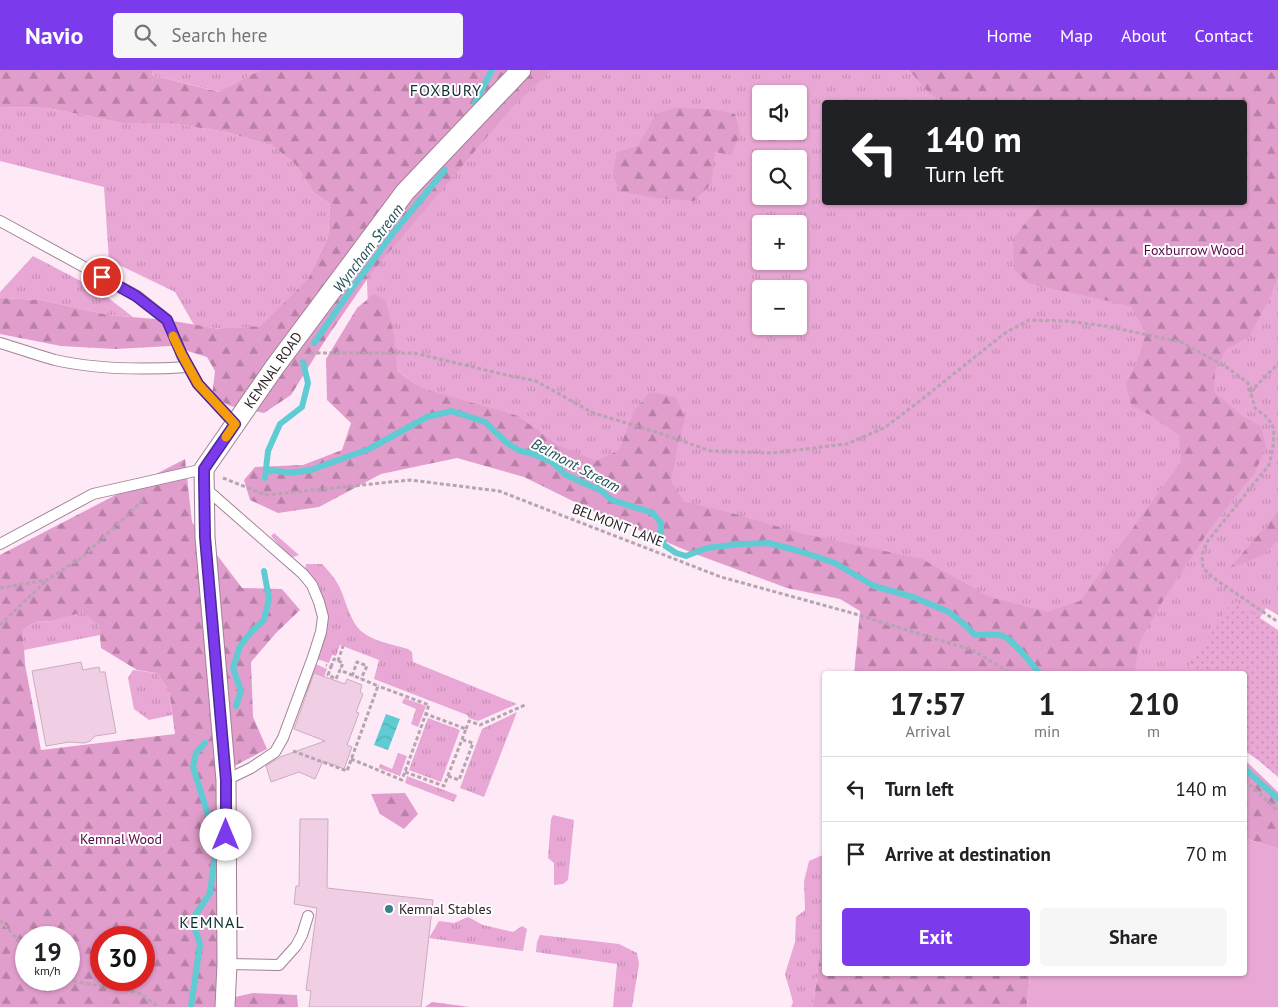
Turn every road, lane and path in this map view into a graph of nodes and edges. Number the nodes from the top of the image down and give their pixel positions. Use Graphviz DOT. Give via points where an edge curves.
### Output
graph roads {
  1 [pos="521,70"];
  2 [pos="0,221"];
  3 [pos="0,342"];
  4 [pos="285,353"];
  5 [pos="1278,364"];
  6 [pos="188,366"];
  7 [pos="1250,393"];
  8 [pos="235,424"];
  9 [pos="204,479"];
  10 [pos="144,498"];
  11 [pos="0,544"];
  12 [pos="47,580"];
  13 [pos="0,588"];
  14 [pos="1278,622"];
  15 [pos="0,625"];
  16 [pos="343,646"];
  17 [pos="312,660"];
  18 [pos="338,661"];
  19 [pos="330,667"];
  20 [pos="340,670"];
  21 [pos="1007,671"];
  22 [pos="352,676"];
  23 [pos="361,679"];
  24 [pos="378,686"];
  25 [pos="525,705"];
  26 [pos="426,714"];
  27 [pos="466,729"];
  28 [pos="463,740"];
  29 [pos="279,746"];
  30 [pos="351,760"];
  31 [pos="404,772"];
  32 [pos="448,776"];
  33 [pos="226,780"];
  34 [pos="1247,782"];
  35 [pos="1278,811"];
  36 [pos="308,916"];
  37 [pos="0,920"];
  38 [pos="15,936"];
  39 [pos="227,964"];
  40 [pos="80,982"];
  41 [pos="159,1007"];
  42 [pos="225,1007"];
  1 -- 4 [label="street, KEMNAL ROAD" via="405,192"];
  2 -- 6 [label="lane" via="136,296 167,320"];
  3 -- 6 [label="lane" via="53,359 92,367"];
  4 -- 7 [label="path" via="414,353 536,381 593,413 711,450 771,453 847,444 884,428 1005,333 1029,320 1106,326 1181,342 1228,368 1248,383"];
  4 -- 8 [label="street, KEMNAL ROAD"];
  5 -- 7 [label="path"];
  6 -- 8 [label="lane" via="198,384"];
  7 -- 14 [label="path" via="1255,408 1268,418 1274,429 1269,465 1207,542 1202,555 1203,568"];
  8 -- 9 [label="street, KEMNAL ROAD"];
  9 -- 11 [label="lane" via="93,494"];
  9 -- 17 [label="lane" via="312,585 323,617"];
  9 -- 21 [label="path, BELMONT LANE" via="223,478 266,495 410,480 499,491 721,577 972,650"];
  9 -- 33 [label="street" via="205,537"];
  10 -- 12 [label="path" via="84,556"];
  12 -- 13 [label="path"];
  12 -- 15 [label="path"];
  16 -- 18 [label="path"];
  17 -- 19 [label="path"];
  17 -- 29 [label="lane"];
  18 -- 19 [label="path" via="334,659"];
  18 -- 20 [label="path" via="343,663"];
  19 -- 20 [label="path" via="328,676 336,679"];
  20 -- 22 [label="path"];
  22 -- 23 [label="path"];
  22 -- 23 [label="path" via="357,662 367,666"];
  23 -- 24 [label="path"];
  24 -- 26 [label="path" via="430,706"];
  24 -- 30 [label="path"];
  25 -- 27 [label="path" via="480,725 469,721"];
  26 -- 27 [label="path"];
  26 -- 31 [label="path"];
  27 -- 28 [label="path"];
  28 -- 32 [label="path"];
  28 -- 32 [label="path" via="473,743 459,780"];
  29 -- 30 [label="path" via="347,771"];
  29 -- 33 [label="lane" via="251,768"];
  30 -- 31 [label="path" via="402,780"];
  31 -- 32 [label="path" via="444,786"];
  33 -- 39 [label="street"];
  34 -- 35 [label="path"];
  36 -- 39 [label="lane" via="296,946 279,964"];
  37 -- 38 [label="path"];
  39 -- 42 [label="street"];
  40 -- 41 [label="path" via="139,993"];
}
